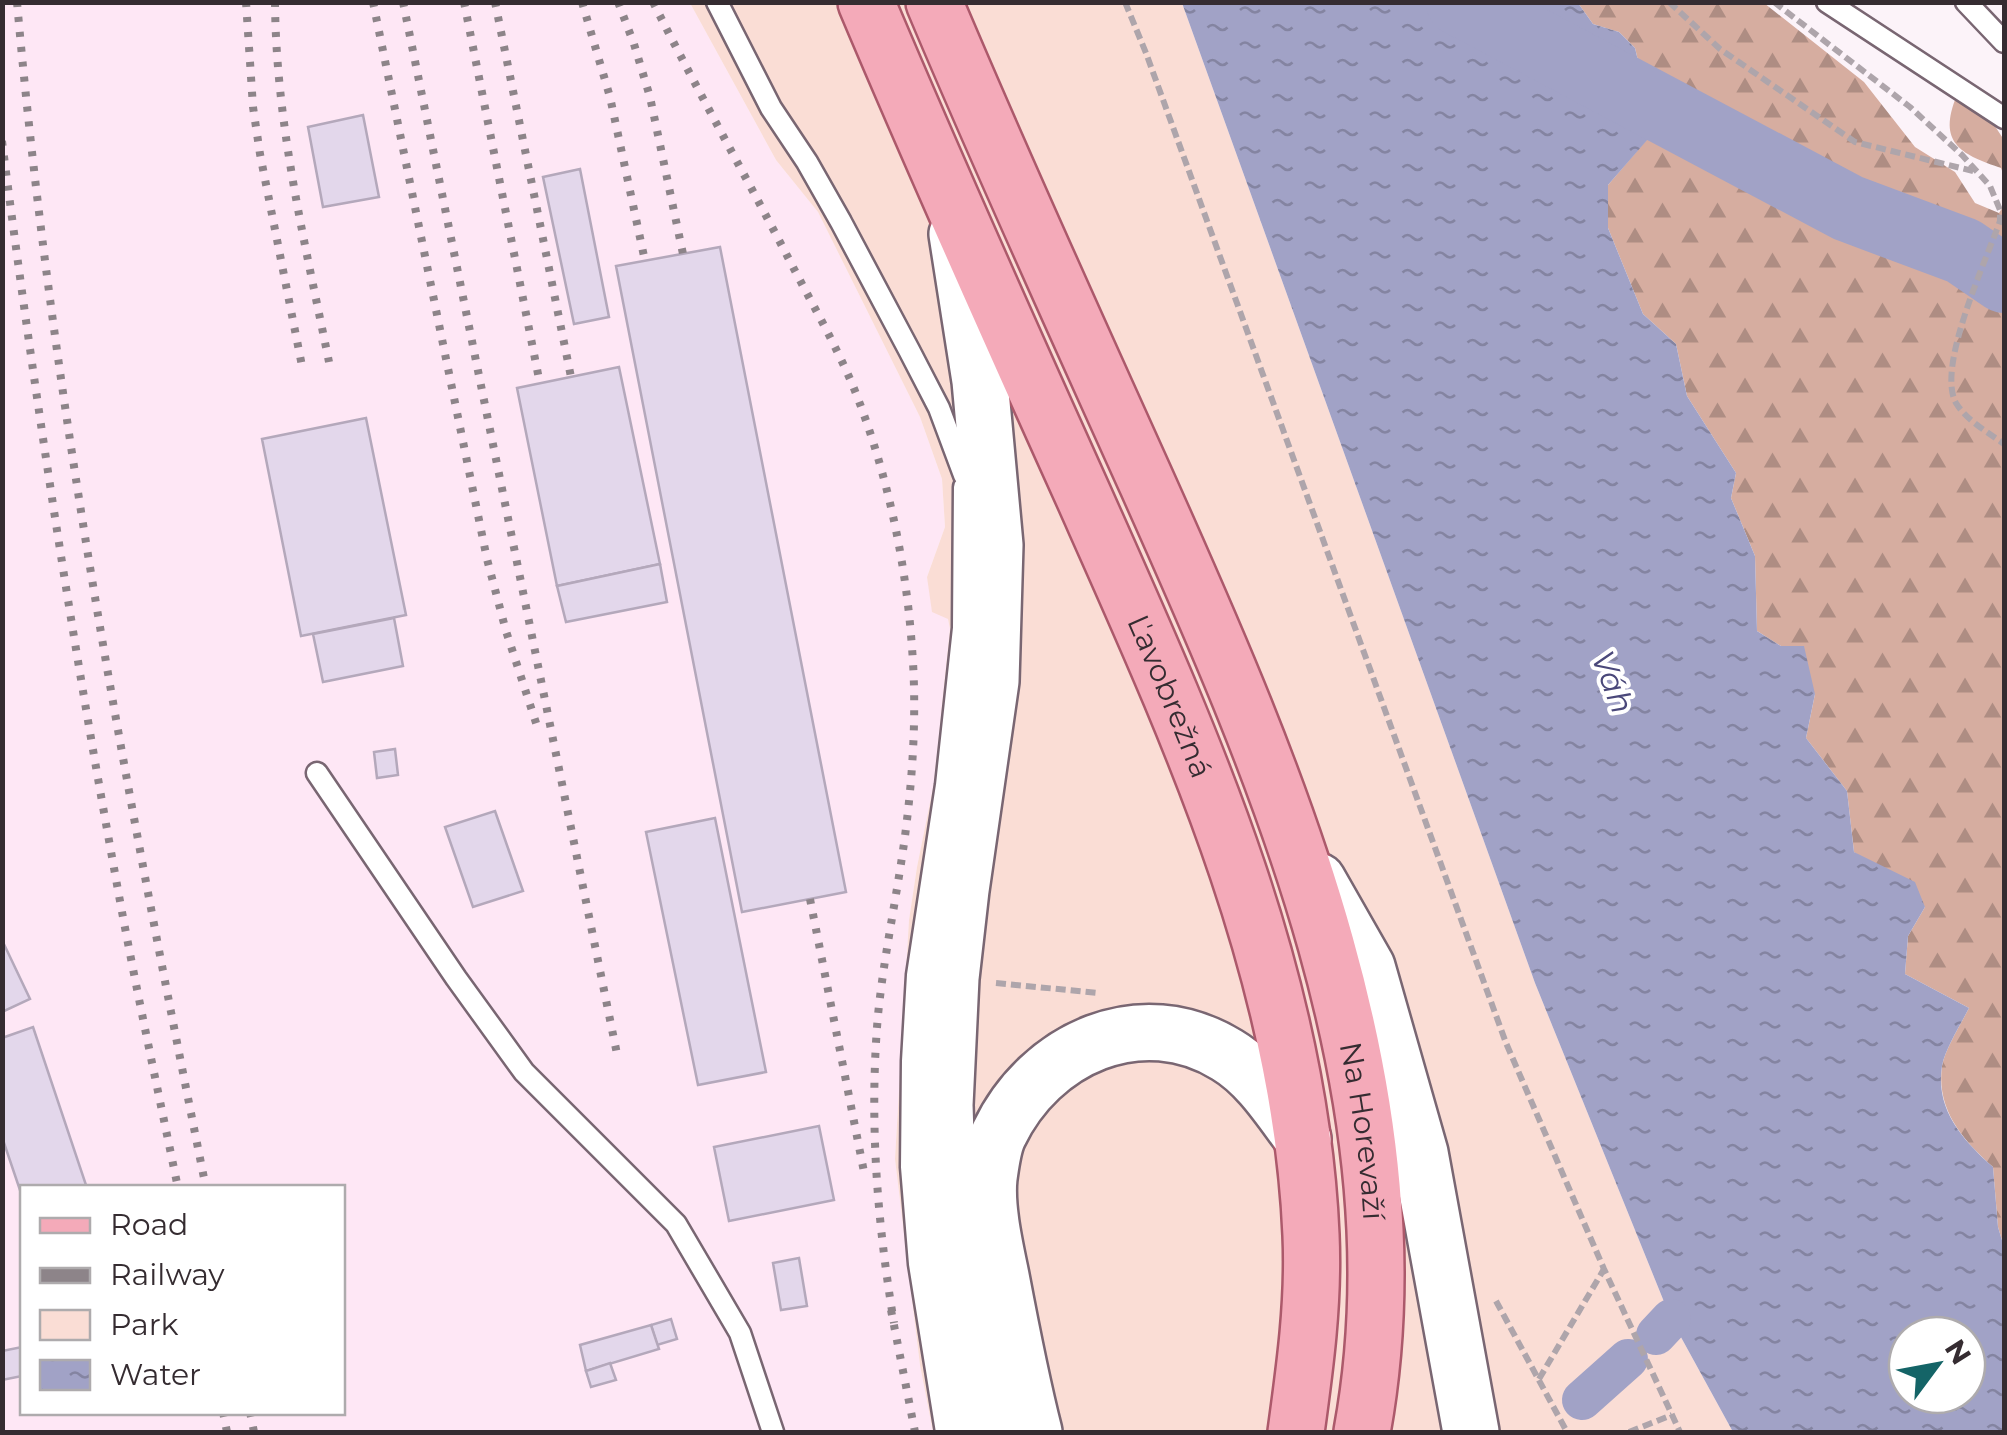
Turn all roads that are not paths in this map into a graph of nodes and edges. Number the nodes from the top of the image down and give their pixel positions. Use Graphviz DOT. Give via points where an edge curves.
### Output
graph roads {
  1 [pos="717,2"];
  2 [pos="866,2"];
  3 [pos="934,2"];
  4 [pos="1827,2"];
  5 [pos="1966,2"];
  6 [pos="2004,42"];
  7 [pos="2004,118"];
  8 [pos="952,202"];
  9 [pos="318,773"];
  10 [pos="1295,840"];
  11 [pos="1303,1139"];
  12 [pos="773,1432"];
  13 [pos="946,1432"];
  14 [pos="981,1432"];
  15 [pos="1034,1432"];
  16 [pos="1296,1432"];
  17 [pos="1362,1432"];
  18 [pos="1471,1432"];
  1 -- 13 [label="lane" via="892,318 967,479 963,628 912,1061 919,1264"];
  2 -- 8 [label="main road, Ľavobrežná"];
  3 -- 10 [label="main road" via="1191,581"];
  4 -- 7 [label="lane"];
  5 -- 6 [label="lane"];
  8 -- 11 [label="main road, Ľavobrežná" via="1133,607 1223,828 1272,981"];
  8 -- 14 [label="main road" via="980,381 995,545 991,681 951,978 945,1105 950,1258"];
  9 -- 12 [label="lane" via="524,1072 676,1224 740,1334"];
  10 -- 17 [label="main road, Na Horevaží" via="1339,994 1365,1122 1376,1239"];
  10 -- 18 [label="main road" via="1367,967 1420,1153"];
  11 -- 15 [label="main road" via="1260,1083 1228,1056 1191,1038 1148,1031 1107,1036 1060,1060 1022,1094 996,1137 988,1182"];
  11 -- 16 [label="main road, Ľavobrežná" via="1310,1321"];
}
